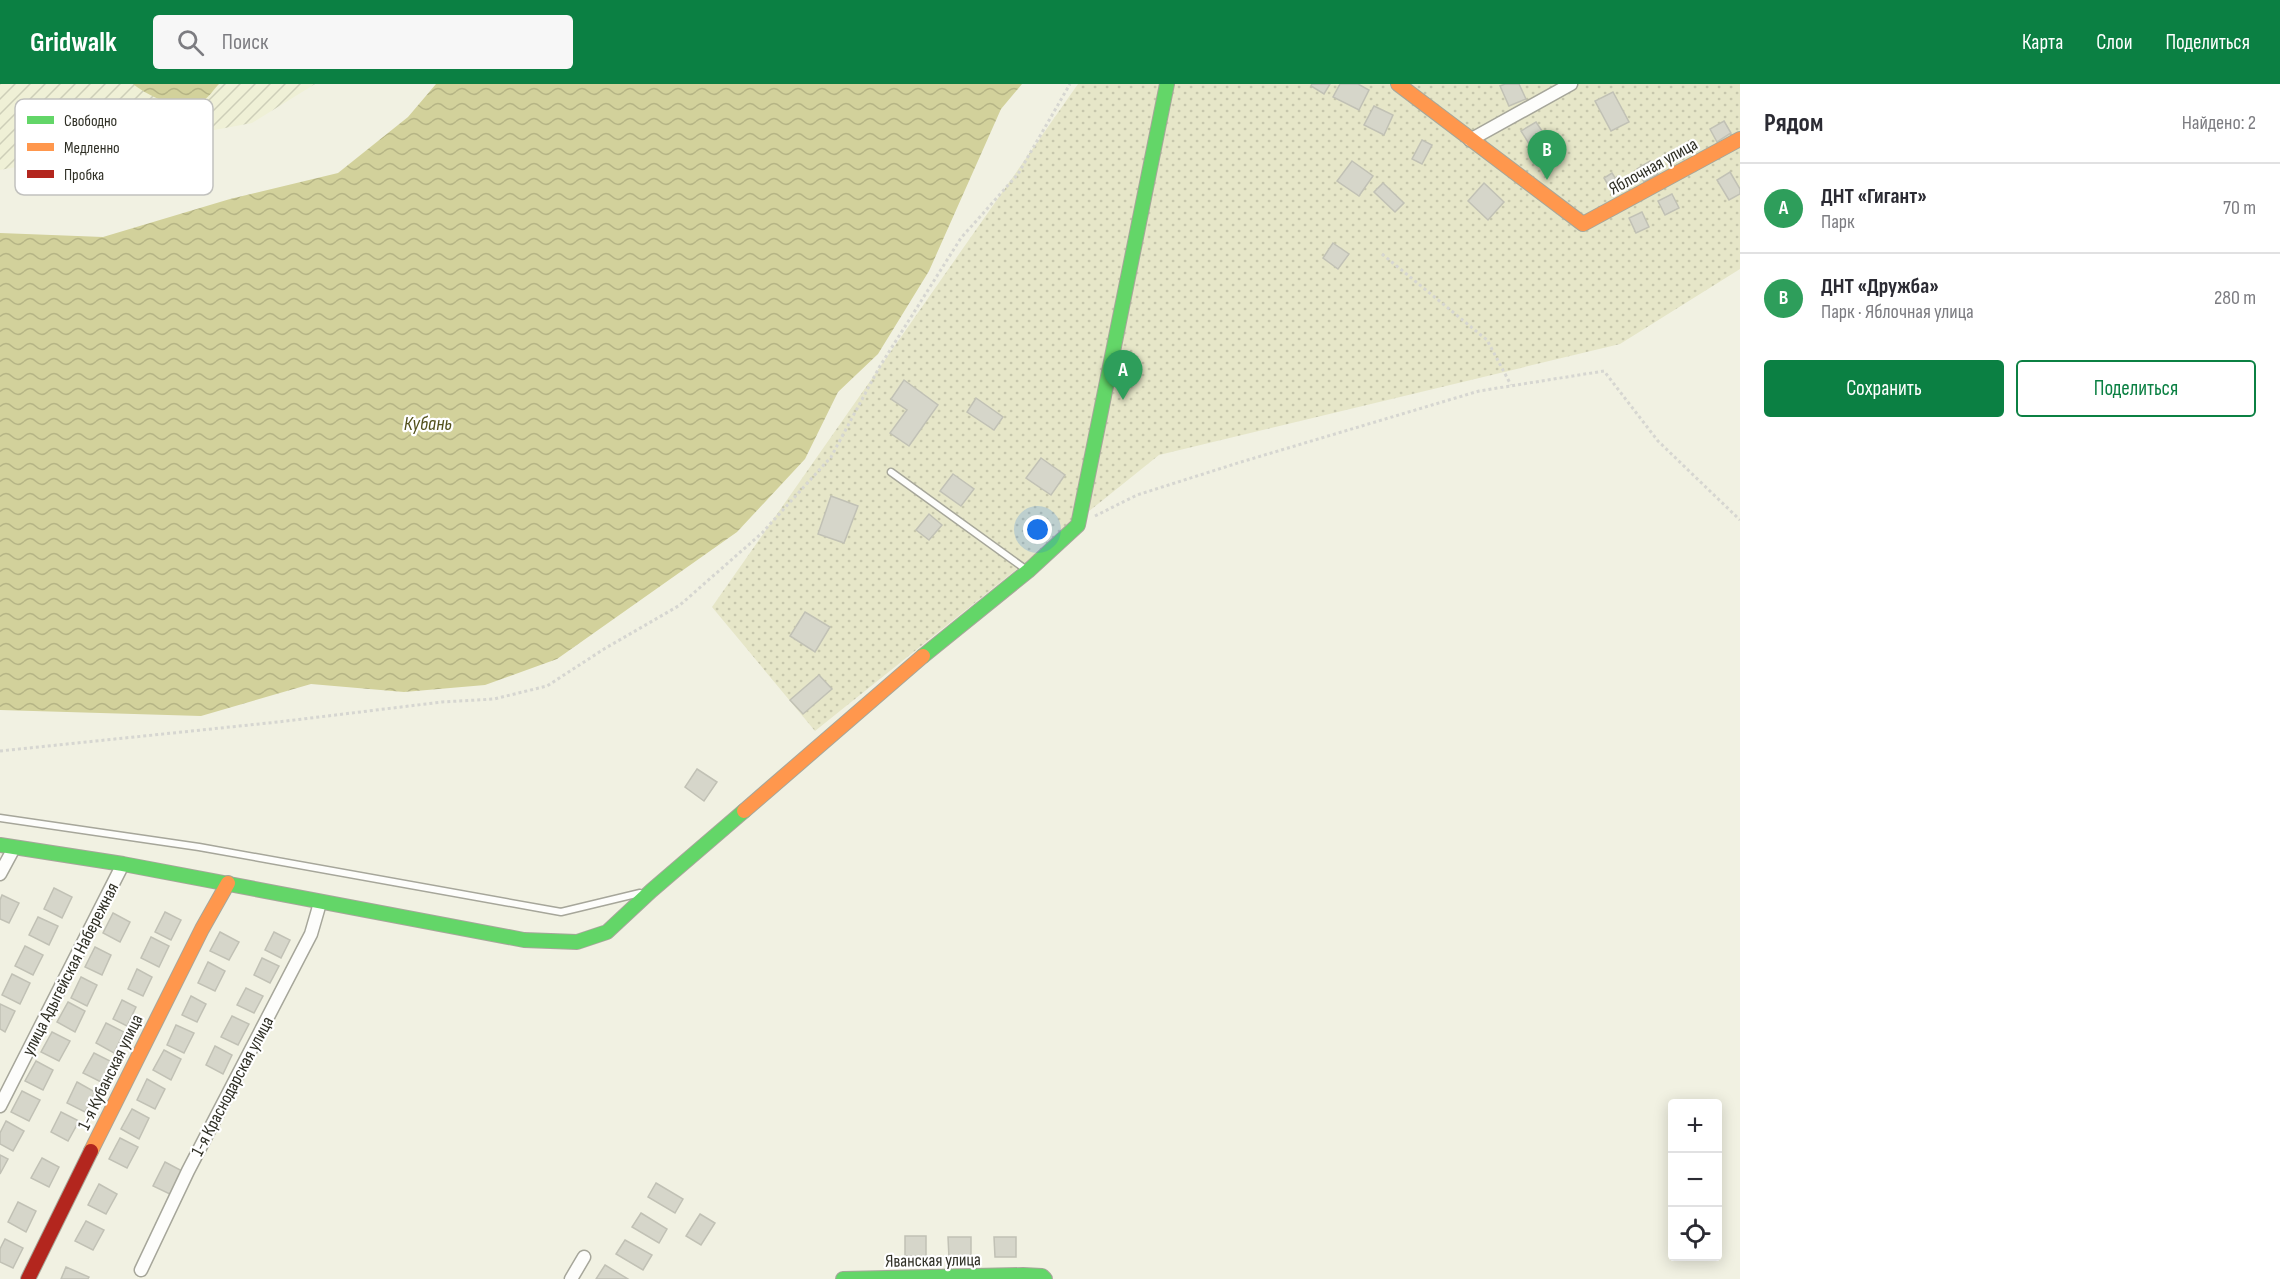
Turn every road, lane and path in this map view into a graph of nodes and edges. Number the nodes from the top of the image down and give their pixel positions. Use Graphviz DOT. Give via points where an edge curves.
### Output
graph roads {
  1 [pos="1070,84"];
  2 [pos="1167,84"];
  3 [pos="1398,84"];
  4 [pos="1571,84"];
  5 [pos="1740,139"];
  6 [pos="1470,140"];
  7 [pos="1382,254"];
  8 [pos="1511,386"];
  9 [pos="891,472"];
  10 [pos="1740,520"];
  11 [pos="1078,525"];
  12 [pos="1028,571"];
  13 [pos="0,752"];
  14 [pos="0,818"];
  15 [pos="7,847"];
  16 [pos="123,864"];
  17 [pos="0,874"];
  18 [pos="228,883"];
  19 [pos="651,891"];
  20 [pos="320,903"];
  21 [pos="0,1106"];
  22 [pos="585,1257"];
  23 [pos="141,1270"];
  24 [pos="1023,1277"];
  25 [pos="28,1279"];
  26 [pos="571,1279"];
  27 [pos="843,1279"];
  28 [pos="1045,1279"];
  1 -- 13 [label="path" via="1018,174 961,238 880,366 831,457 762,533 680,605 547,686 494,699"];
  2 -- 11 [label="street"];
  3 -- 6 [label="street"];
  4 -- 6 [label="street"];
  5 -- 6 [label="street, Яблочная улица" via="1583,224"];
  7 -- 8 [label="path" via="1487,340"];
  8 -- 10 [label="path" via="1604,371 1658,441"];
  8 -- 11 [label="path" via="1479,391 1137,495"];
  9 -- 12 [label="lane"];
  11 -- 12 [label="street"];
  12 -- 19 [label="street" via="889,684"];
  14 -- 19 [label="lane" via="220,851 561,912"];
  15 -- 16 [label="street"];
  15 -- 17 [label="street"];
  16 -- 18 [label="street"];
  16 -- 21 [label="street, улица Адыгейская Набережная"];
  18 -- 20 [label="street"];
  18 -- 25 [label="street, 1-я Кубанская улица"];
  19 -- 20 [label="street" via="608,932 577,942 524,940"];
  20 -- 23 [label="street, 1-я Краснодарская улица" via="311,934"];
  22 -- 26 [label="street"];
  24 -- 27 [label="street, Яванская улица"];
  24 -- 28 [label="street, Яванская улица"];
}
